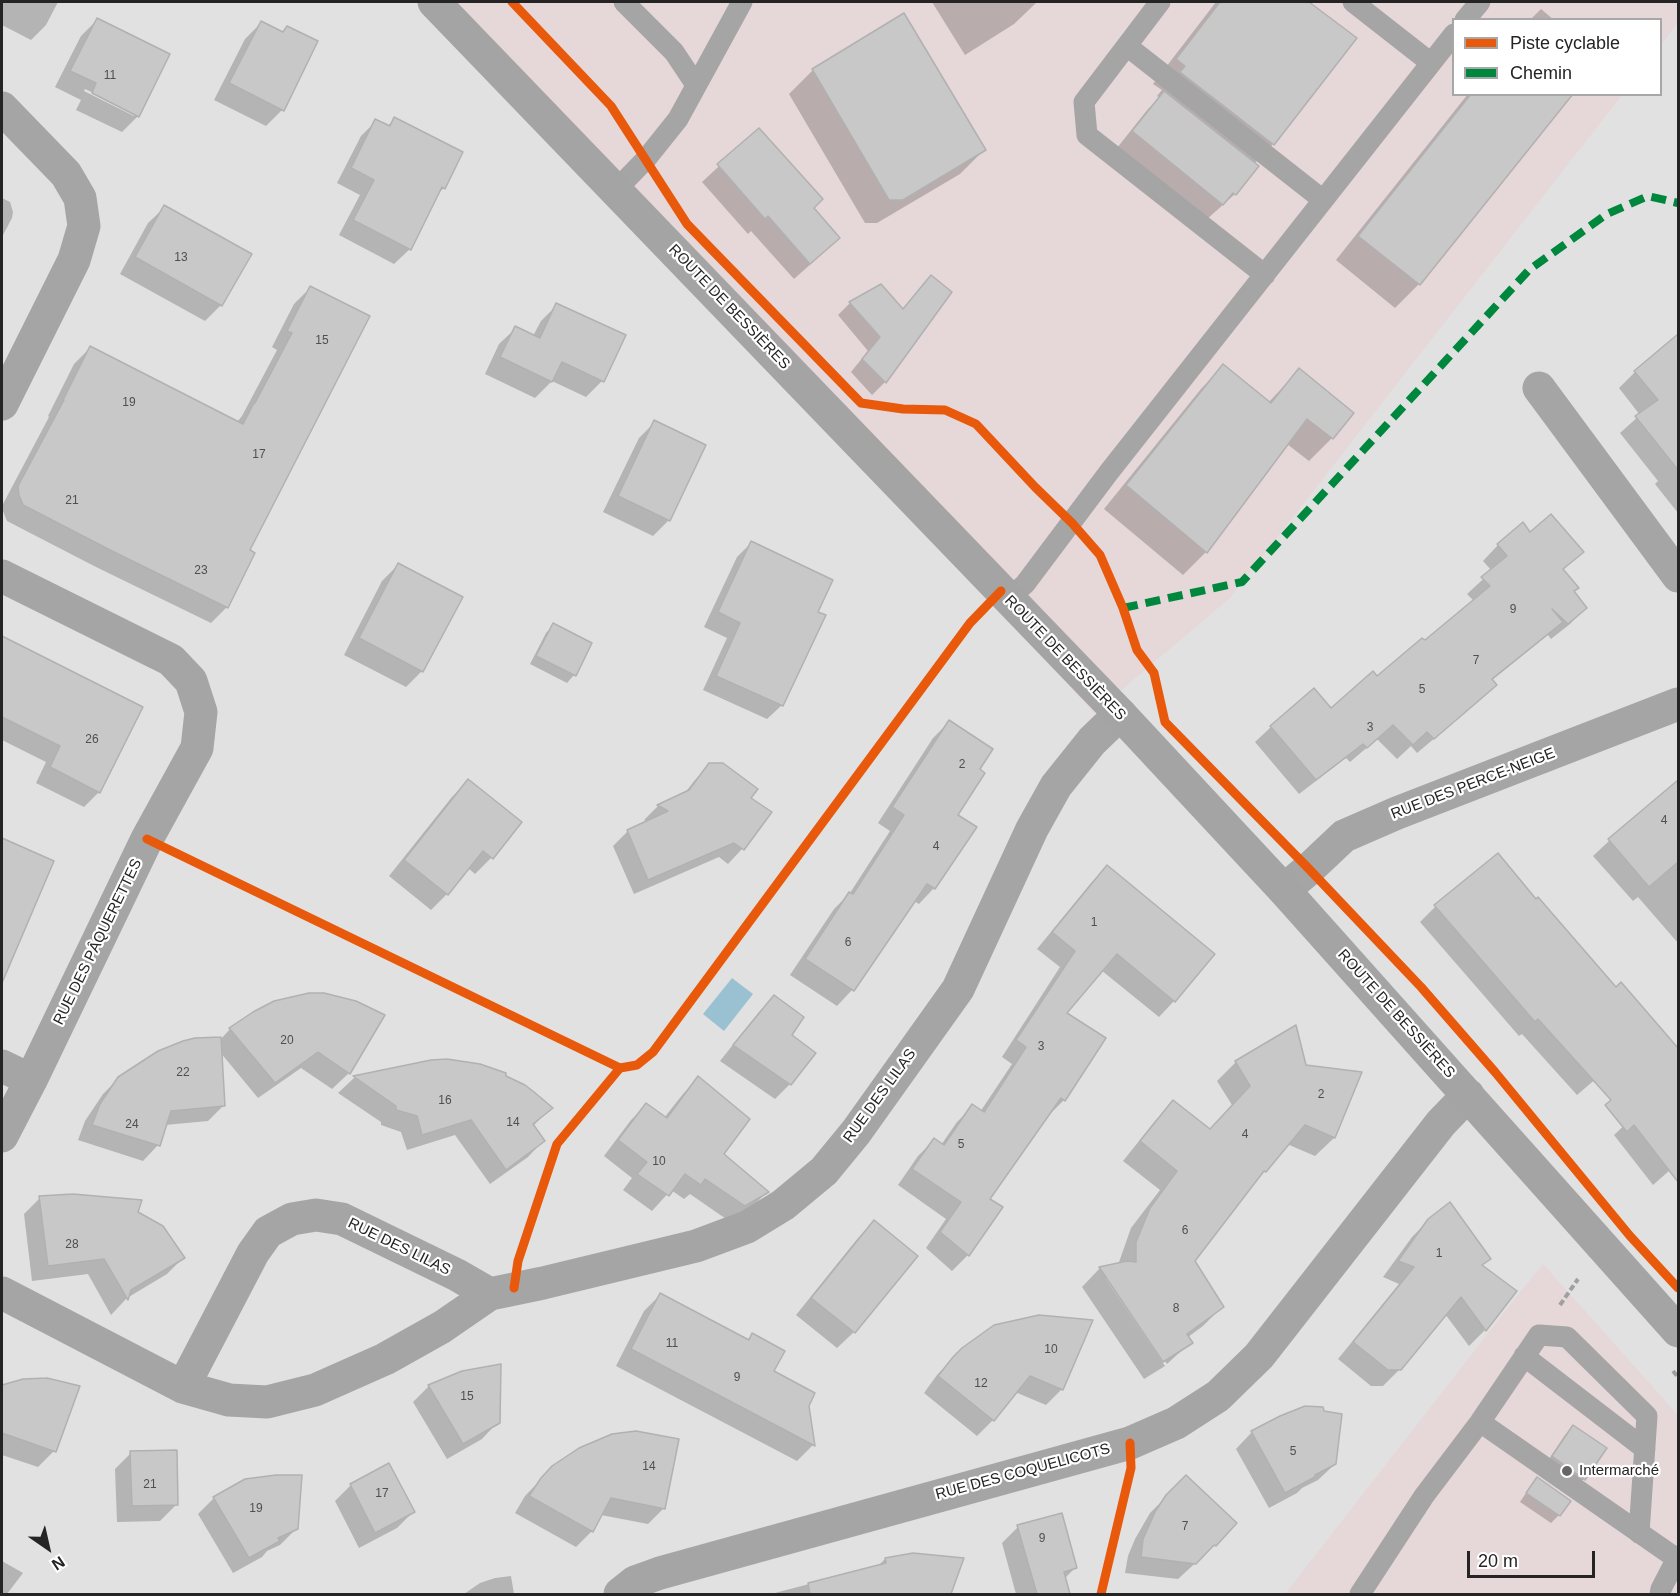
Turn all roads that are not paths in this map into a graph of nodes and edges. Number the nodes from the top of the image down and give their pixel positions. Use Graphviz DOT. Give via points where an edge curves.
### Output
graph roads {
  1 [pos="434,2"];
  2 [pos="624,2"];
  3 [pos="742,2"];
  4 [pos="1160,2"];
  5 [pos="1353,2"];
  6 [pos="1480,2"];
  7 [pos="1467,18"];
  8 [pos="1452,37"];
  9 [pos="1127,46"];
  10 [pos="1431,63"];
  11 [pos="696,85"];
  12 [pos="2,108"];
  13 [pos="616,190"];
  14 [pos="1323,200"];
  15 [pos="1265,275"];
  16 [pos="1539,388"];
  17 [pos="2,404"];
  18 [pos="2,576"];
  19 [pos="1678,576"];
  20 [pos="1008,598"];
  21 [pos="1678,704"];
  22 [pos="1120,714"];
  23 [pos="1284,890"];
  24 [pos="2,1066"];
  25 [pos="31,1080"];
  26 [pos="1468,1095"];
  27 [pos="2,1136"];
  28 [pos="2,1293"];
  29 [pos="490,1293"];
  30 [pos="1678,1331"];
  31 [pos="1524,1356"];
  32 [pos="183,1387"];
  33 [pos="1480,1422"];
  34 [pos="1645,1449"];
  35 [pos="1639,1533"];
  36 [pos="1678,1558"];
  37 [pos="620,1594"];
  38 [pos="1360,1594"];
  39 [pos="1660,1594"];
  1 -- 13 [label="main road, ROUTE DE BESSIÈRES"];
  2 -- 11 [label="lane" via="674,52"];
  3 -- 11 [label="lane"];
  4 -- 9 [label="lane"];
  5 -- 10 [label="lane"];
  6 -- 7 [label="lane"];
  8 -- 10 [label="lane"];
  9 -- 14 [label="lane"];
  9 -- 15 [label="lane" via="1084,102 1087,135"];
  10 -- 14 [label="lane"];
  11 -- 13 [label="lane" via="678,119"];
  12 -- 17 [label="street" via="66,174 80,198 84,226 74,260"];
  13 -- 20 [label="main road, ROUTE DE BESSIÈRES"];
  14 -- 15 [label="lane"];
  15 -- 20 [label="lane" via="1025,584"];
  16 -- 19 [label="street"];
  18 -- 25 [label="street, RUE DES PÂQUERETTES" via="171,660 191,681 201,712 198,748 147,839"];
  20 -- 22 [label="main road, ROUTE DE BESSIÈRES"];
  21 -- 23 [label="street, RUE DES PERCE-NEIGE" via="1344,836"];
  22 -- 23 [label="main road, ROUTE DE BESSIÈRES"];
  22 -- 29 [label="street, RUE DES LILAS" via="1056,786 958,989 824,1171 783,1205 747,1227 696,1246"];
  23 -- 26 [label="main road, ROUTE DE BESSIÈRES"];
  24 -- 25 [label="street"];
  25 -- 27 [label="street, RUE DES PÂQUERETTES"];
  26 -- 30 [label="main road, ROUTE DE BESSIÈRES"];
  26 -- 37 [label="street, RUE DES COQUELICOTS" via="1441,1123 1259,1356 1218,1396 1176,1423 1130,1443 660,1573 635,1582"];
  28 -- 32 [label="street, RUE DES LILAS"];
  29 -- 32 [label="street, RUE DES LILAS" via="442,1327 315,1390 267,1402 229,1400"];
  29 -- 32 [label="street, RUE DES LILAS" via="342,1219 316,1215 292,1219 268,1232 253,1253"];
  31 -- 33 [label="lane"];
  31 -- 34 [label="lane"];
  31 -- 34 [label="lane" via="1539,1335 1567,1337 1647,1416"];
  33 -- 35 [label="lane"];
  33 -- 38 [label="lane" via="1424,1496"];
  34 -- 35 [label="lane"];
  35 -- 36 [label="lane"];
  36 -- 39 [label="lane"];
}
